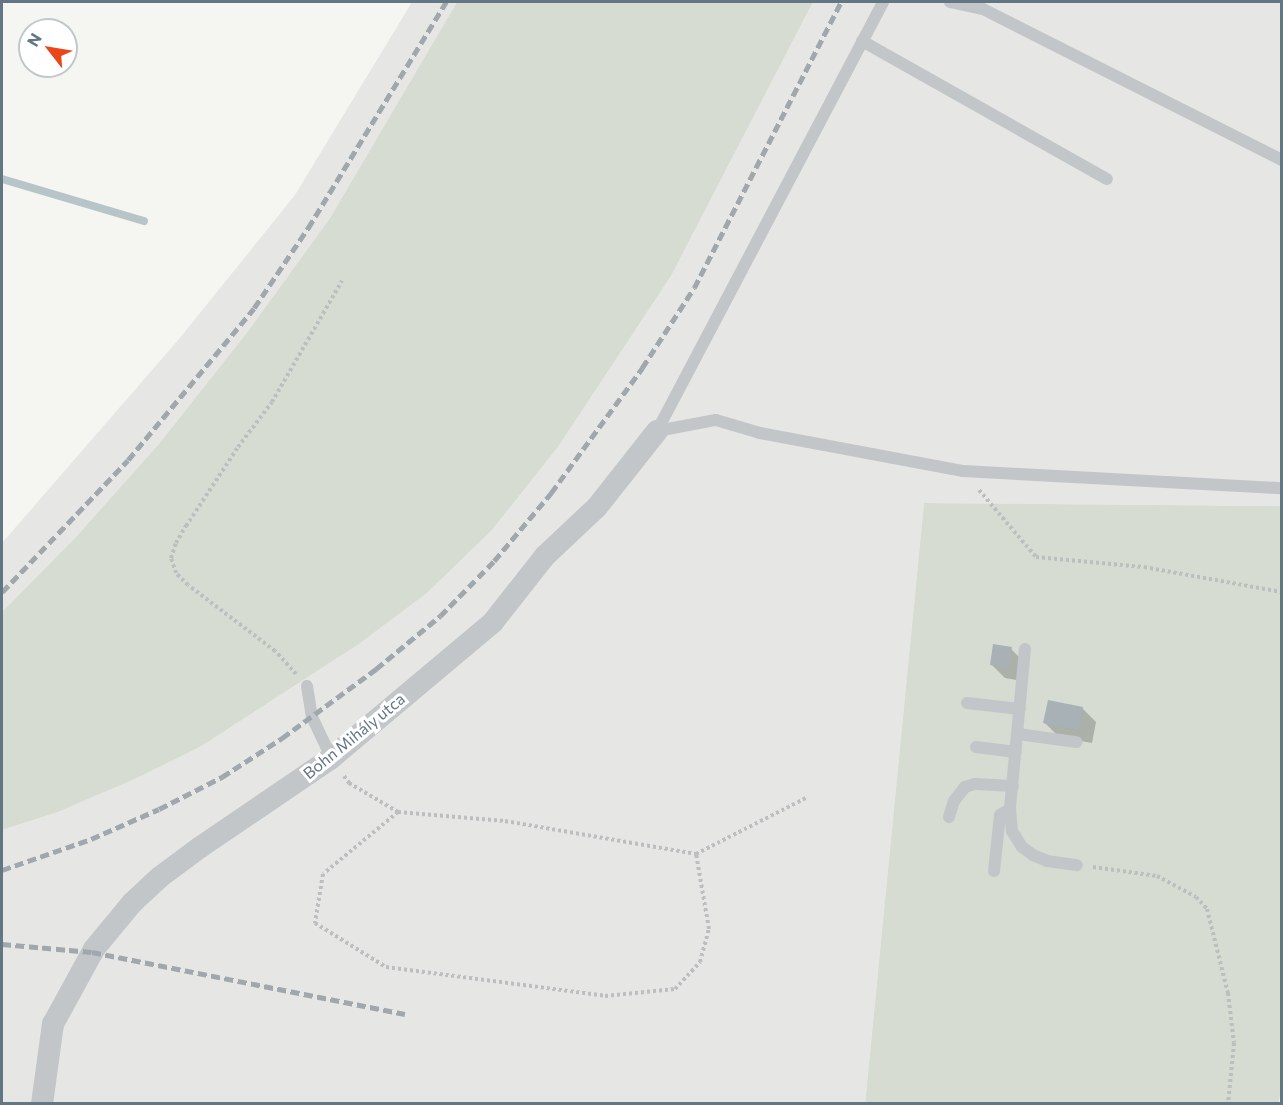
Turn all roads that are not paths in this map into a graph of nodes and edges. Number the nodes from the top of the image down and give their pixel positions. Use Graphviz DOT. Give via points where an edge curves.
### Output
graph roads {
  1 [pos="883,2"];
  2 [pos="950,2"];
  3 [pos="985,5"];
  4 [pos="862,41"];
  5 [pos="1281,160"];
  6 [pos="1107,179"];
  7 [pos="657,431"];
  8 [pos="1281,488"];
  9 [pos="1025,649"];
  10 [pos="307,686"];
  11 [pos="967,703"];
  12 [pos="1020,709"];
  13 [pos="1017,734"];
  14 [pos="1076,742"];
  15 [pos="976,747"];
  16 [pos="1016,752"];
  17 [pos="331,758"];
  18 [pos="1012,786"];
  19 [pos="1010,810"];
  20 [pos="949,817"];
  21 [pos="1077,865"];
  22 [pos="994,871"];
  23 [pos="42,1104"];
  1 -- 4 [label="lane"];
  2 -- 3 [label="lane"];
  3 -- 5 [label="lane"];
  4 -- 6 [label="lane"];
  4 -- 7 [label="lane"];
  7 -- 8 [label="lane" via="716,420 760,434 963,471"];
  7 -- 17 [label="street, Bohn Mihály utca" via="597,507 545,556 492,622"];
  9 -- 12 [label="lane"];
  10 -- 17 [label="lane" via="312,717"];
  11 -- 12 [label="lane"];
  12 -- 13 [label="lane"];
  13 -- 14 [label="lane"];
  13 -- 16 [label="lane"];
  15 -- 16 [label="lane"];
  16 -- 18 [label="lane"];
  17 -- 23 [label="street, Bohn Mihály utca" via="160,877 109,930 94,949 53,1024"];
  18 -- 19 [label="lane"];
  18 -- 20 [label="lane" via="965,787 954,801"];
  19 -- 21 [label="lane" via="1012,831 1028,852 1047,861"];
  19 -- 22 [label="lane" via="1000,815"];
}
